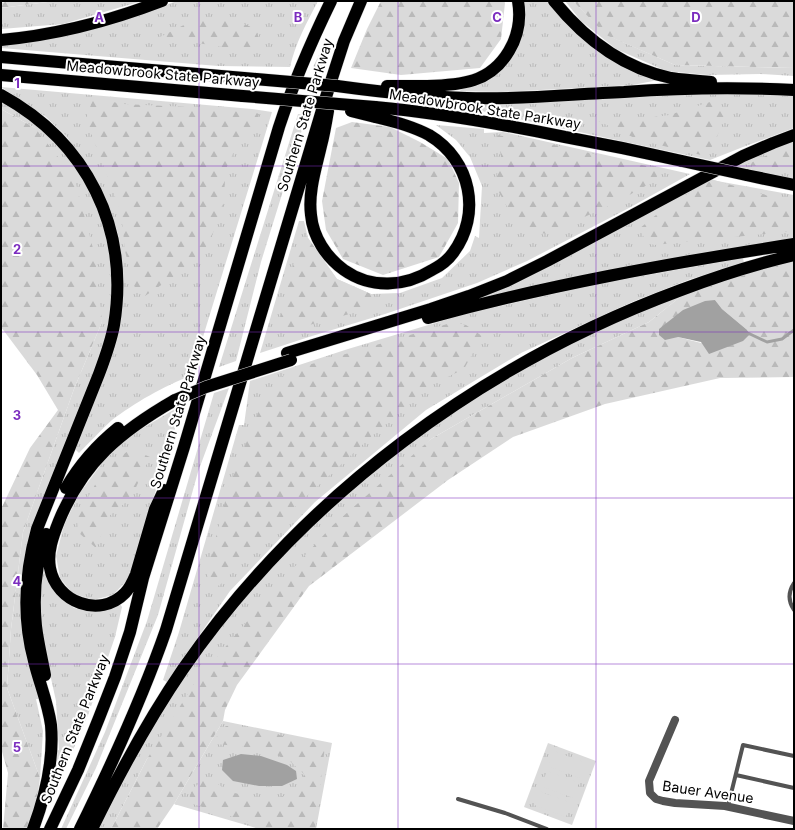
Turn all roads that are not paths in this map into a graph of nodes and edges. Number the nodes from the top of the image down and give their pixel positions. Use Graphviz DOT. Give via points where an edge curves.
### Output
graph roads {
  1 [pos="162,1"];
  2 [pos="332,1"];
  3 [pos="361,1"];
  4 [pos="518,1"];
  5 [pos="554,1"];
  6 [pos="1,40"];
  7 [pos="1,57"];
  8 [pos="337,60"];
  9 [pos="1,75"];
  10 [pos="337,86"];
  11 [pos="765,88"];
  12 [pos="794,90"];
  13 [pos="1,95"];
  14 [pos="375,112"];
  15 [pos="794,135"];
  16 [pos="794,185"];
  17 [pos="794,244"];
  18 [pos="794,255"];
  19 [pos="289,356"];
  20 [pos="175,396"];
  21 [pos="184,447"];
  22 [pos="794,583"];
  23 [pos="794,610"];
  24 [pos="675,720"];
  25 [pos="51,724"];
  26 [pos="794,756"];
  27 [pos="736,775"];
  28 [pos="794,788"];
  29 [pos="458,799"];
  30 [pos="728,806"];
  31 [pos="794,820"];
  32 [pos="33,829"];
  33 [pos="50,829"];
  34 [pos="80,829"];
  35 [pos="92,829"];
  36 [pos="547,829"];
  1 -- 6 [label="highway" via="135,12 86,26 40,36"];
  2 -- 21 [label="highway, Southern State Parkway" via="296,78 282,116"];
  3 -- 8 [label="highway, Southern State Parkway"];
  4 -- 10 [label="highway" via="519,23 511,48 500,65 483,77 458,84 436,86"];
  5 -- 11 [label="highway" via="593,41 644,70 672,78"];
  7 -- 10 [label="highway, Meadowbrook State Parkway, bridge"];
  8 -- 14 [label="highway" via="312,192 310,212 314,229 327,254 346,272 371,282 400,283 430,272 452,255 465,231 469,211 467,185 460,167 444,146 419,130"];
  8 -- 34 [label="highway, Southern State Parkway" via="166,630 135,712"];
  9 -- 14 [label="highway, Meadowbrook State Parkway, bridge" via="319,102"];
  10 -- 11 [label="highway, Meadowbrook State Parkway" via="446,98"];
  11 -- 12 [label="highway, Meadowbrook State Parkway"];
  13 -- 25 [label="highway" via="36,117 55,134 88,176 108,224 114,245 117,273 116,312 112,336 37,529 31,553 26,597 29,636"];
  14 -- 16 [label="highway, Meadowbrook State Parkway, bridge" via="430,113 512,126"];
  15 -- 19 [label="highway" via="743,156 526,272 489,289"];
  17 -- 19 [label="highway" via="670,264 529,293"];
  18 -- 35 [label="highway" via="681,290 573,336 508,371 462,400 401,443 359,477 273,559 230,607 142,734"];
  19 -- 20 [label="highway" via="214,376 191,385"];
  20 -- 21 [label="highway" via="114,442 88,469 73,492 52,538 49,554 50,569 55,583 70,599 94,606 114,601 126,592 136,574 155,509"];
  20 -- 25 [label="highway" via="133,417 95,448 68,485 48,528 41,548 35,612 50,700"];
  21 -- 33 [label="highway, Southern State Parkway" via="115,677 78,770"];
  22 -- 23 [label="lane" via="789,596"];
  24 -- 30 [label="street, Bauer Avenue" via="649,781 650,793 663,801"];
  25 -- 32 [label="highway" via="50,763"];
  26 -- 27 [label="lane" via="744,745"];
  27 -- 28 [label="lane"];
  27 -- 30 [label="lane"];
  29 -- 36 [label="lane"];
  30 -- 31 [label="street, Bauer Avenue"];
}
